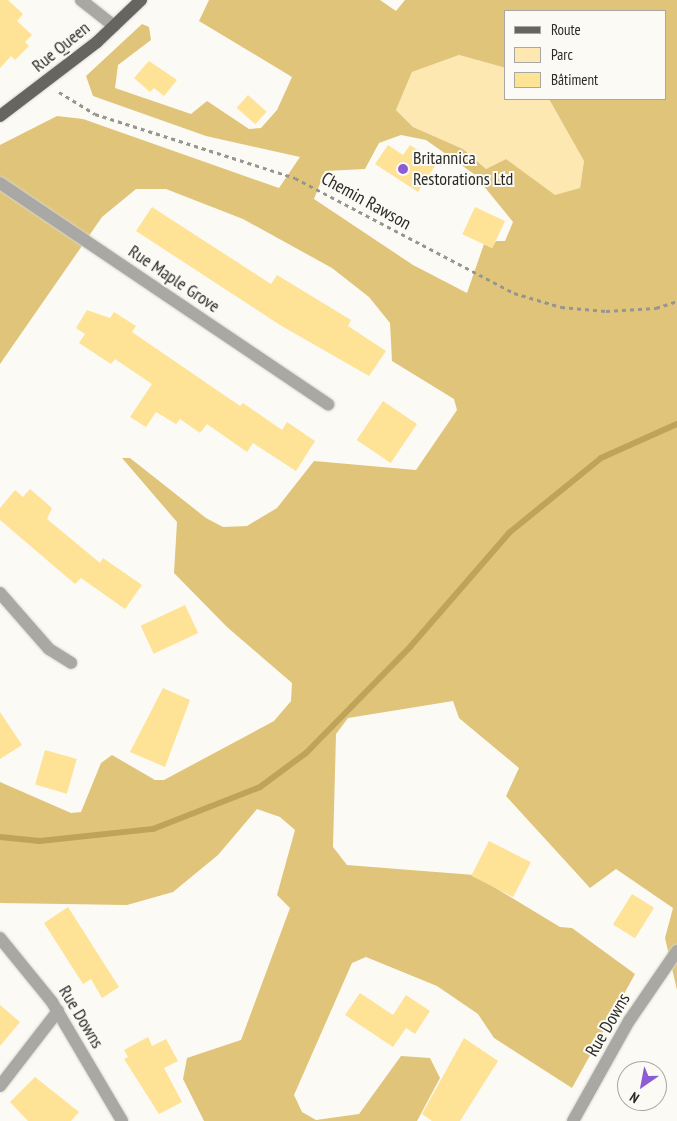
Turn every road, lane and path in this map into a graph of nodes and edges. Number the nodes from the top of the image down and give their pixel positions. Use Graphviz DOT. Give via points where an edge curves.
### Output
graph roads {
  1 [pos="81,0"];
  2 [pos="141,0"];
  3 [pos="114,26"];
  4 [pos="48,81"];
  5 [pos="0,116"];
  6 [pos="0,183"];
  7 [pos="677,301"];
  8 [pos="328,404"];
  9 [pos="0,593"];
  10 [pos="71,663"];
  11 [pos="0,938"];
  12 [pos="677,950"];
  13 [pos="58,1011"];
  14 [pos="0,1086"];
  15 [pos="122,1121"];
  16 [pos="573,1121"];
  1 -- 3 [label="street"];
  2 -- 3 [label="main road, Rue Queen"];
  3 -- 4 [label="main road, Rue Queen"];
  4 -- 5 [label="main road, Rue Queen"];
  4 -- 7 [label="path, Chemin Rawson" via="64,96 96,114 295,178 514,293 561,307 606,311 656,308"];
  6 -- 8 [label="street, Rue Maple Grove"];
  9 -- 10 [label="street" via="49,649"];
  11 -- 13 [label="street, Rue Downs" via="31,972"];
  12 -- 16 [label="street, Rue Downs" via="630,1021"];
  13 -- 14 [label="street"];
  13 -- 15 [label="street, Rue Downs"];
}
